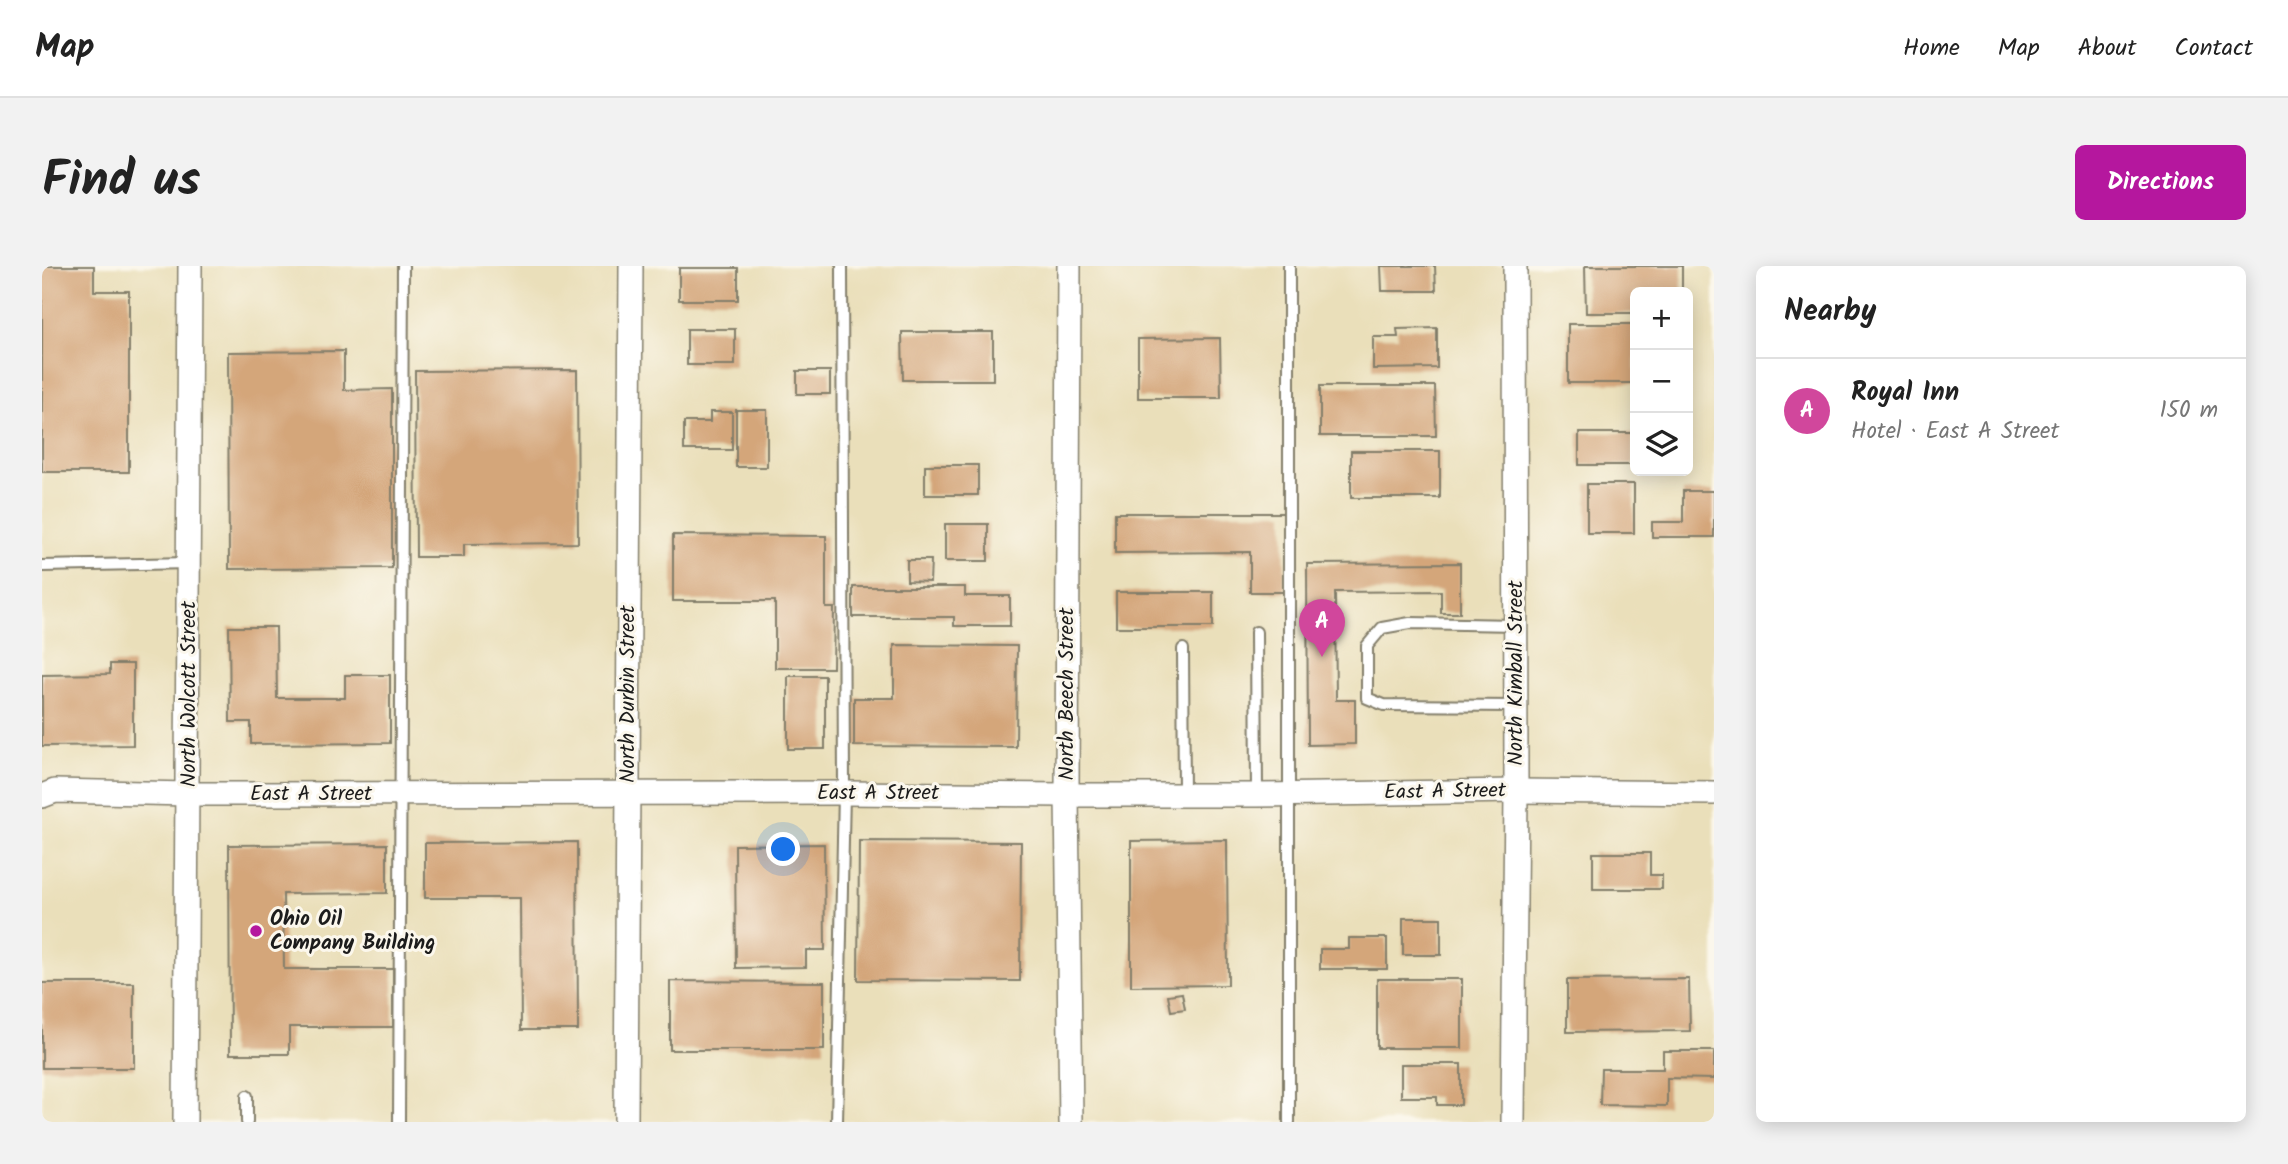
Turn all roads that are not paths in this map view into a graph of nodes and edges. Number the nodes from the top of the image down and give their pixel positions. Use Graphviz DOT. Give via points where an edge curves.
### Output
graph roads {
  1 [pos="190,266"];
  2 [pos="403,266"];
  3 [pos="631,266"];
  4 [pos="842,266"];
  5 [pos="1069,266"];
  6 [pos="1289,266"];
  7 [pos="1515,266"];
  8 [pos="190,563"];
  9 [pos="42,566"];
  10 [pos="1516,625"];
  11 [pos="1256,632"];
  12 [pos="1183,649"];
  13 [pos="1516,706"];
  14 [pos="1516,791"];
  15 [pos="46,792"];
  16 [pos="844,793"];
  17 [pos="1714,793"];
  18 [pos="188,794"];
  19 [pos="401,794"];
  20 [pos="627,794"];
  21 [pos="1067,795"];
  22 [pos="1184,795"];
  23 [pos="1257,795"];
  24 [pos="1289,795"];
  25 [pos="247,1096"];
  26 [pos="185,1122"];
  27 [pos="247,1122"];
  28 [pos="399,1122"];
  29 [pos="626,1122"];
  30 [pos="837,1122"];
  31 [pos="1070,1122"];
  32 [pos="1289,1122"];
  33 [pos="1513,1122"];
  1 -- 8 [label="street, North Wolcott Street"];
  2 -- 19 [label="lane"];
  3 -- 20 [label="street, North Durbin Street"];
  4 -- 16 [label="lane"];
  5 -- 21 [label="street, North Beech Street"];
  6 -- 24 [label="lane"];
  7 -- 10 [label="street, North Kimball Street"];
  8 -- 9 [label="lane"];
  8 -- 18 [label="street, North Wolcott Street"];
  10 -- 13 [label="street, North Kimball Street"];
  10 -- 13 [label="lane" via="1410,623 1382,628 1367,646 1367,698 1384,705"];
  11 -- 23 [label="lane"];
  12 -- 22 [label="lane"];
  13 -- 14 [label="street, North Kimball Street"];
  14 -- 17 [label="street, East A Street"];
  14 -- 24 [label="street, East A Street"];
  14 -- 33 [label="street, North Kimball Street"];
  15 -- 18 [label="street, East A Street"];
  16 -- 20 [label="street, East A Street"];
  16 -- 21 [label="street, East A Street"];
  16 -- 30 [label="lane"];
  18 -- 19 [label="street, East A Street"];
  18 -- 26 [label="street, North Wolcott Street"];
  19 -- 20 [label="street, East A Street"];
  19 -- 28 [label="lane"];
  20 -- 29 [label="street, North Durbin Street"];
  21 -- 22 [label="street, East A Street"];
  21 -- 31 [label="street, North Beech Street"];
  22 -- 23 [label="street, East A Street"];
  23 -- 24 [label="street, East A Street"];
  24 -- 32 [label="lane"];
  25 -- 27 [label="lane"];
}
